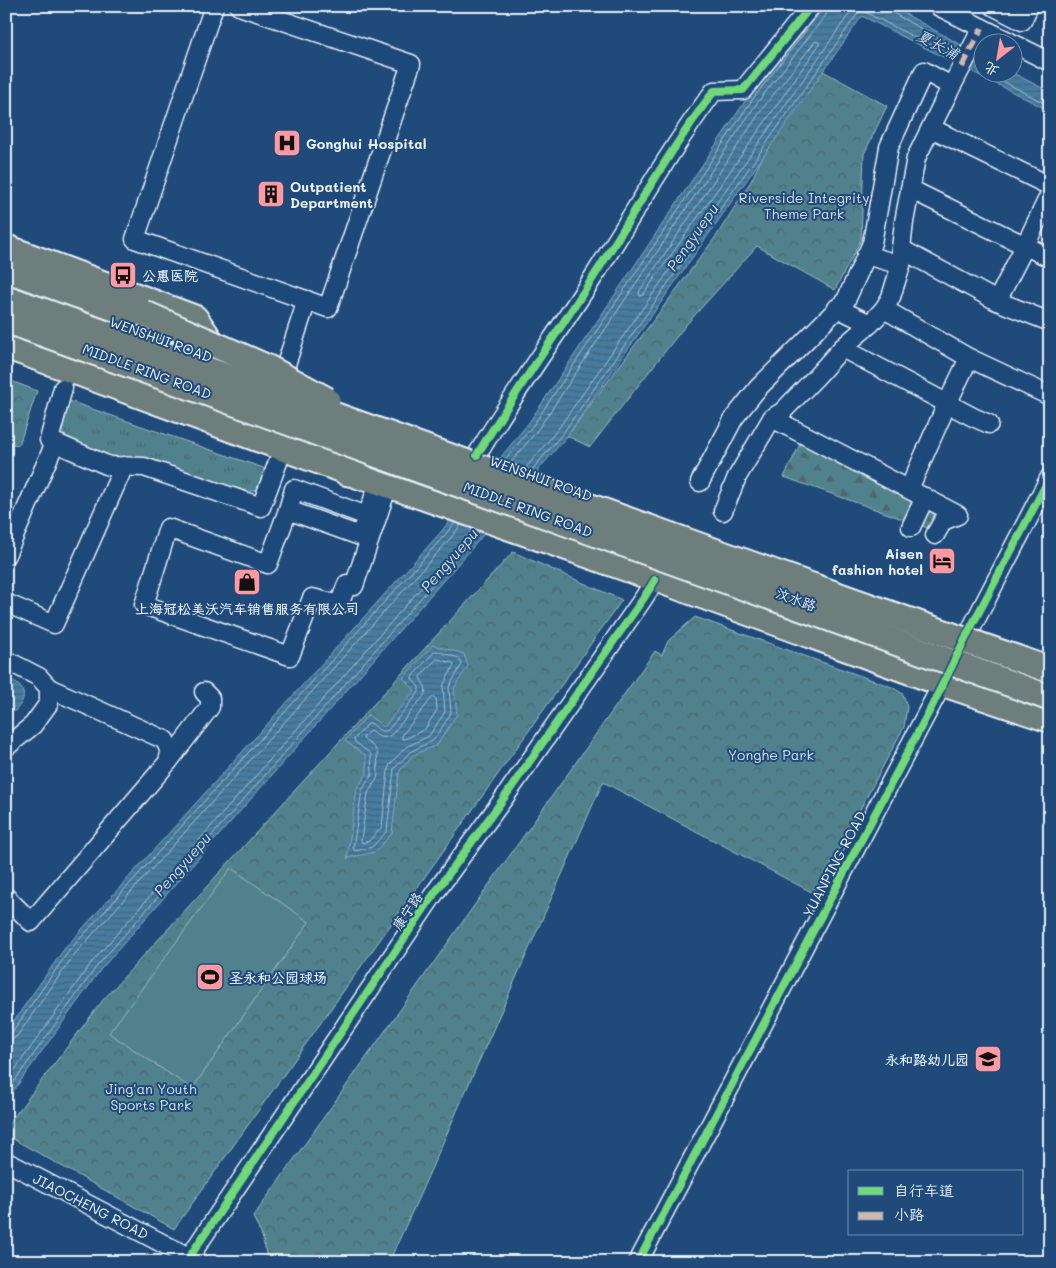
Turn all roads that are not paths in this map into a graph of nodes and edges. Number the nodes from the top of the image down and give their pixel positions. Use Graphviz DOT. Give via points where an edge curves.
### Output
graph roads {
  1 [pos="214,6"];
  2 [pos="239,6"];
  3 [pos="811,6"];
  4 [pos="938,6"];
  5 [pos="993,6"];
  6 [pos="1030,6"];
  7 [pos="974,32"];
  8 [pos="974,43"];
  9 [pos="1024,49"];
  10 [pos="1050,62"];
  11 [pos="951,86"];
  12 [pos="931,128"];
  13 [pos="1050,186"];
  14 [pos="910,189"];
  15 [pos="1050,194"];
  16 [pos="6,246"];
  17 [pos="1026,246"];
  18 [pos="866,255"];
  19 [pos="901,257"];
  20 [pos="1050,258"];
  21 [pos="6,263"];
  22 [pos="6,282"];
  23 [pos="6,298"];
  24 [pos="307,300"];
  25 [pos="997,301"];
  26 [pos="6,303"];
  27 [pos="837,308"];
  28 [pos="884,309"];
  29 [pos="6,313"];
  30 [pos="6,320"];
  31 [pos="1050,322"];
  32 [pos="870,324"];
  33 [pos="6,336"];
  34 [pos="6,346"];
  35 [pos="842,348"];
  36 [pos="6,357"];
  37 [pos="969,358"];
  38 [pos="229,364"];
  39 [pos="280,383"];
  40 [pos="63,388"];
  41 [pos="235,396"];
  42 [pos="1050,396"];
  43 [pos="947,404"];
  44 [pos="187,406"];
  45 [pos="772,418"];
  46 [pos="989,424"];
  47 [pos="345,425"];
  48 [pos="388,429"];
  49 [pos="55,443"];
  50 [pos="278,462"];
  51 [pos="473,465"];
  52 [pos="124,466"];
  53 [pos="1050,477"];
  54 [pos="700,482"];
  55 [pos="374,489"];
  56 [pos="909,489"];
  57 [pos="551,497"];
  58 [pos="924,497"];
  59 [pos="723,511"];
  60 [pos="911,526"];
  61 [pos="935,535"];
  62 [pos="725,544"];
  63 [pos="6,555"];
  64 [pos="770,578"];
  65 [pos="655,580"];
  66 [pos="6,603"];
  67 [pos="962,645"];
  68 [pos="1050,659"];
  69 [pos="6,660"];
  70 [pos="1050,670"];
  71 [pos="1050,678"];
  72 [pos="943,685"];
  73 [pos="49,688"];
  74 [pos="1050,691"];
  75 [pos="204,692"];
  76 [pos="1050,698"];
  77 [pos="1050,721"];
  78 [pos="6,747"];
  79 [pos="168,762"];
  80 [pos="9,893"];
  81 [pos="8,1164"];
  82 [pos="191,1260"];
  83 [pos="638,1262"];
  1 -- 24 [label="street" via="135,239"];
  2 -- 24 [label="street" via="412,64 328,308"];
  3 -- 51 [label="street" via="743,90 714,90 694,117"];
  4 -- 7 [label="street"];
  5 -- 6 [label="street" via="1022,22"];
  8 -- 11 [label="street"];
  9 -- 10 [label="street"];
  11 -- 12 [label="street"];
  11 -- 18 [label="street" via="924,71 889,147 872,243"];
  12 -- 13 [label="street"];
  12 -- 14 [label="street" via="916,158"];
  14 -- 17 [label="street"];
  14 -- 19 [label="street"];
  15 -- 17 [label="street"];
  16 -- 38 [label="main road" via="196,317"];
  17 -- 20 [label="street"];
  17 -- 25 [label="street"];
  18 -- 19 [label="street"];
  18 -- 27 [label="street" via="846,300"];
  19 -- 25 [label="street"];
  19 -- 28 [label="street" via="891,297"];
  21 -- 48 [label="highway, bridge" via="143,314 268,368"];
  22 -- 38 [label="main road, WENSHUI ROAD"];
  23 -- 48 [label="highway, MIDDLE RING ROAD, bridge"];
  24 -- 39 [label="street"];
  25 -- 31 [label="street"];
  26 -- 47 [label="main road"];
  27 -- 32 [label="street"];
  27 -- 54 [label="street" via="758,388 734,418"];
  28 -- 32 [label="street"];
  28 -- 37 [label="street"];
  29 -- 41 [label="main road"];
  30 -- 76 [label="highway, MIDDLE RING ROAD, bridge"];
  32 -- 35 [label="street"];
  33 -- 44 [label="main road"];
  34 -- 44 [label="highway"];
  35 -- 43 [label="street"];
  35 -- 45 [label="street" via="782,412"];
  36 -- 55 [label="main road"];
  37 -- 42 [label="street"];
  37 -- 43 [label="street"];
  38 -- 39 [label="main road, WENSHUI ROAD"];
  39 -- 48 [label="main road, WENSHUI ROAD"];
  40 -- 49 [label="street" via="49,440"];
  41 -- 44 [label="main road"];
  41 -- 51 [label="main road"];
  43 -- 46 [label="street"];
  43 -- 56 [label="street"];
  44 -- 55 [label="highway"];
  45 -- 56 [label="street"];
  45 -- 59 [label="street" via="738,477"];
  47 -- 48 [label="main road"];
  47 -- 51 [label="main road"];
  48 -- 51 [label="main road, WENSHUI ROAD"];
  48 -- 70 [label="highway, MIDDLE RING ROAD, bridge"];
  49 -- 52 [label="street" via="109,466"];
  49 -- 63 [label="street"];
  50 -- 52 [label="street" via="261,507 144,467"];
  51 -- 57 [label="main road, WENSHUI ROAD"];
  51 -- 57 [label="main road"];
  52 -- 66 [label="street" via="54,624"];
  53 -- 67 [label="street, YUANPING ROAD"];
  55 -- 55 [label="street" via="360,536 288,510 268,564 168,528 144,605 290,656 312,598 339,605 347,584 354,586"];
  55 -- 65 [label="main road" via="448,507"];
  56 -- 58 [label="street"];
  57 -- 62 [label="main road, WENSHUI ROAD"];
  57 -- 64 [label="main road, 汶水路"];
  57 -- 67 [label="main road, 汶水路"];
  58 -- 60 [label="street"];
  58 -- 61 [label="street" via="958,515 943,521"];
  62 -- 64 [label="main road"];
  62 -- 67 [label="main road, WENSHUI ROAD"];
  64 -- 67 [label="main road, 汶水路"];
  65 -- 72 [label="main road"];
  65 -- 82 [label="street, 康宁路" via="434,894"];
  67 -- 68 [label="main road, WENSHUI ROAD"];
  67 -- 71 [label="main road, 汶水路"];
  67 -- 72 [label="street, YUANPING ROAD"];
  67 -- 74 [label="main road, 汶水路"];
  69 -- 73 [label="street" via="39,677"];
  72 -- 77 [label="main road"];
  72 -- 83 [label="street, YUANPING ROAD"];
  73 -- 78 [label="street" via="49,703 33,725"];
  73 -- 79 [label="street" via="165,740 170,752"];
  75 -- 79 [label="street" via="210,698 210,707"];
  79 -- 80 [label="street" via="31,922"];
  81 -- 82 [label="street, JIAOCHENG ROAD"];
}
